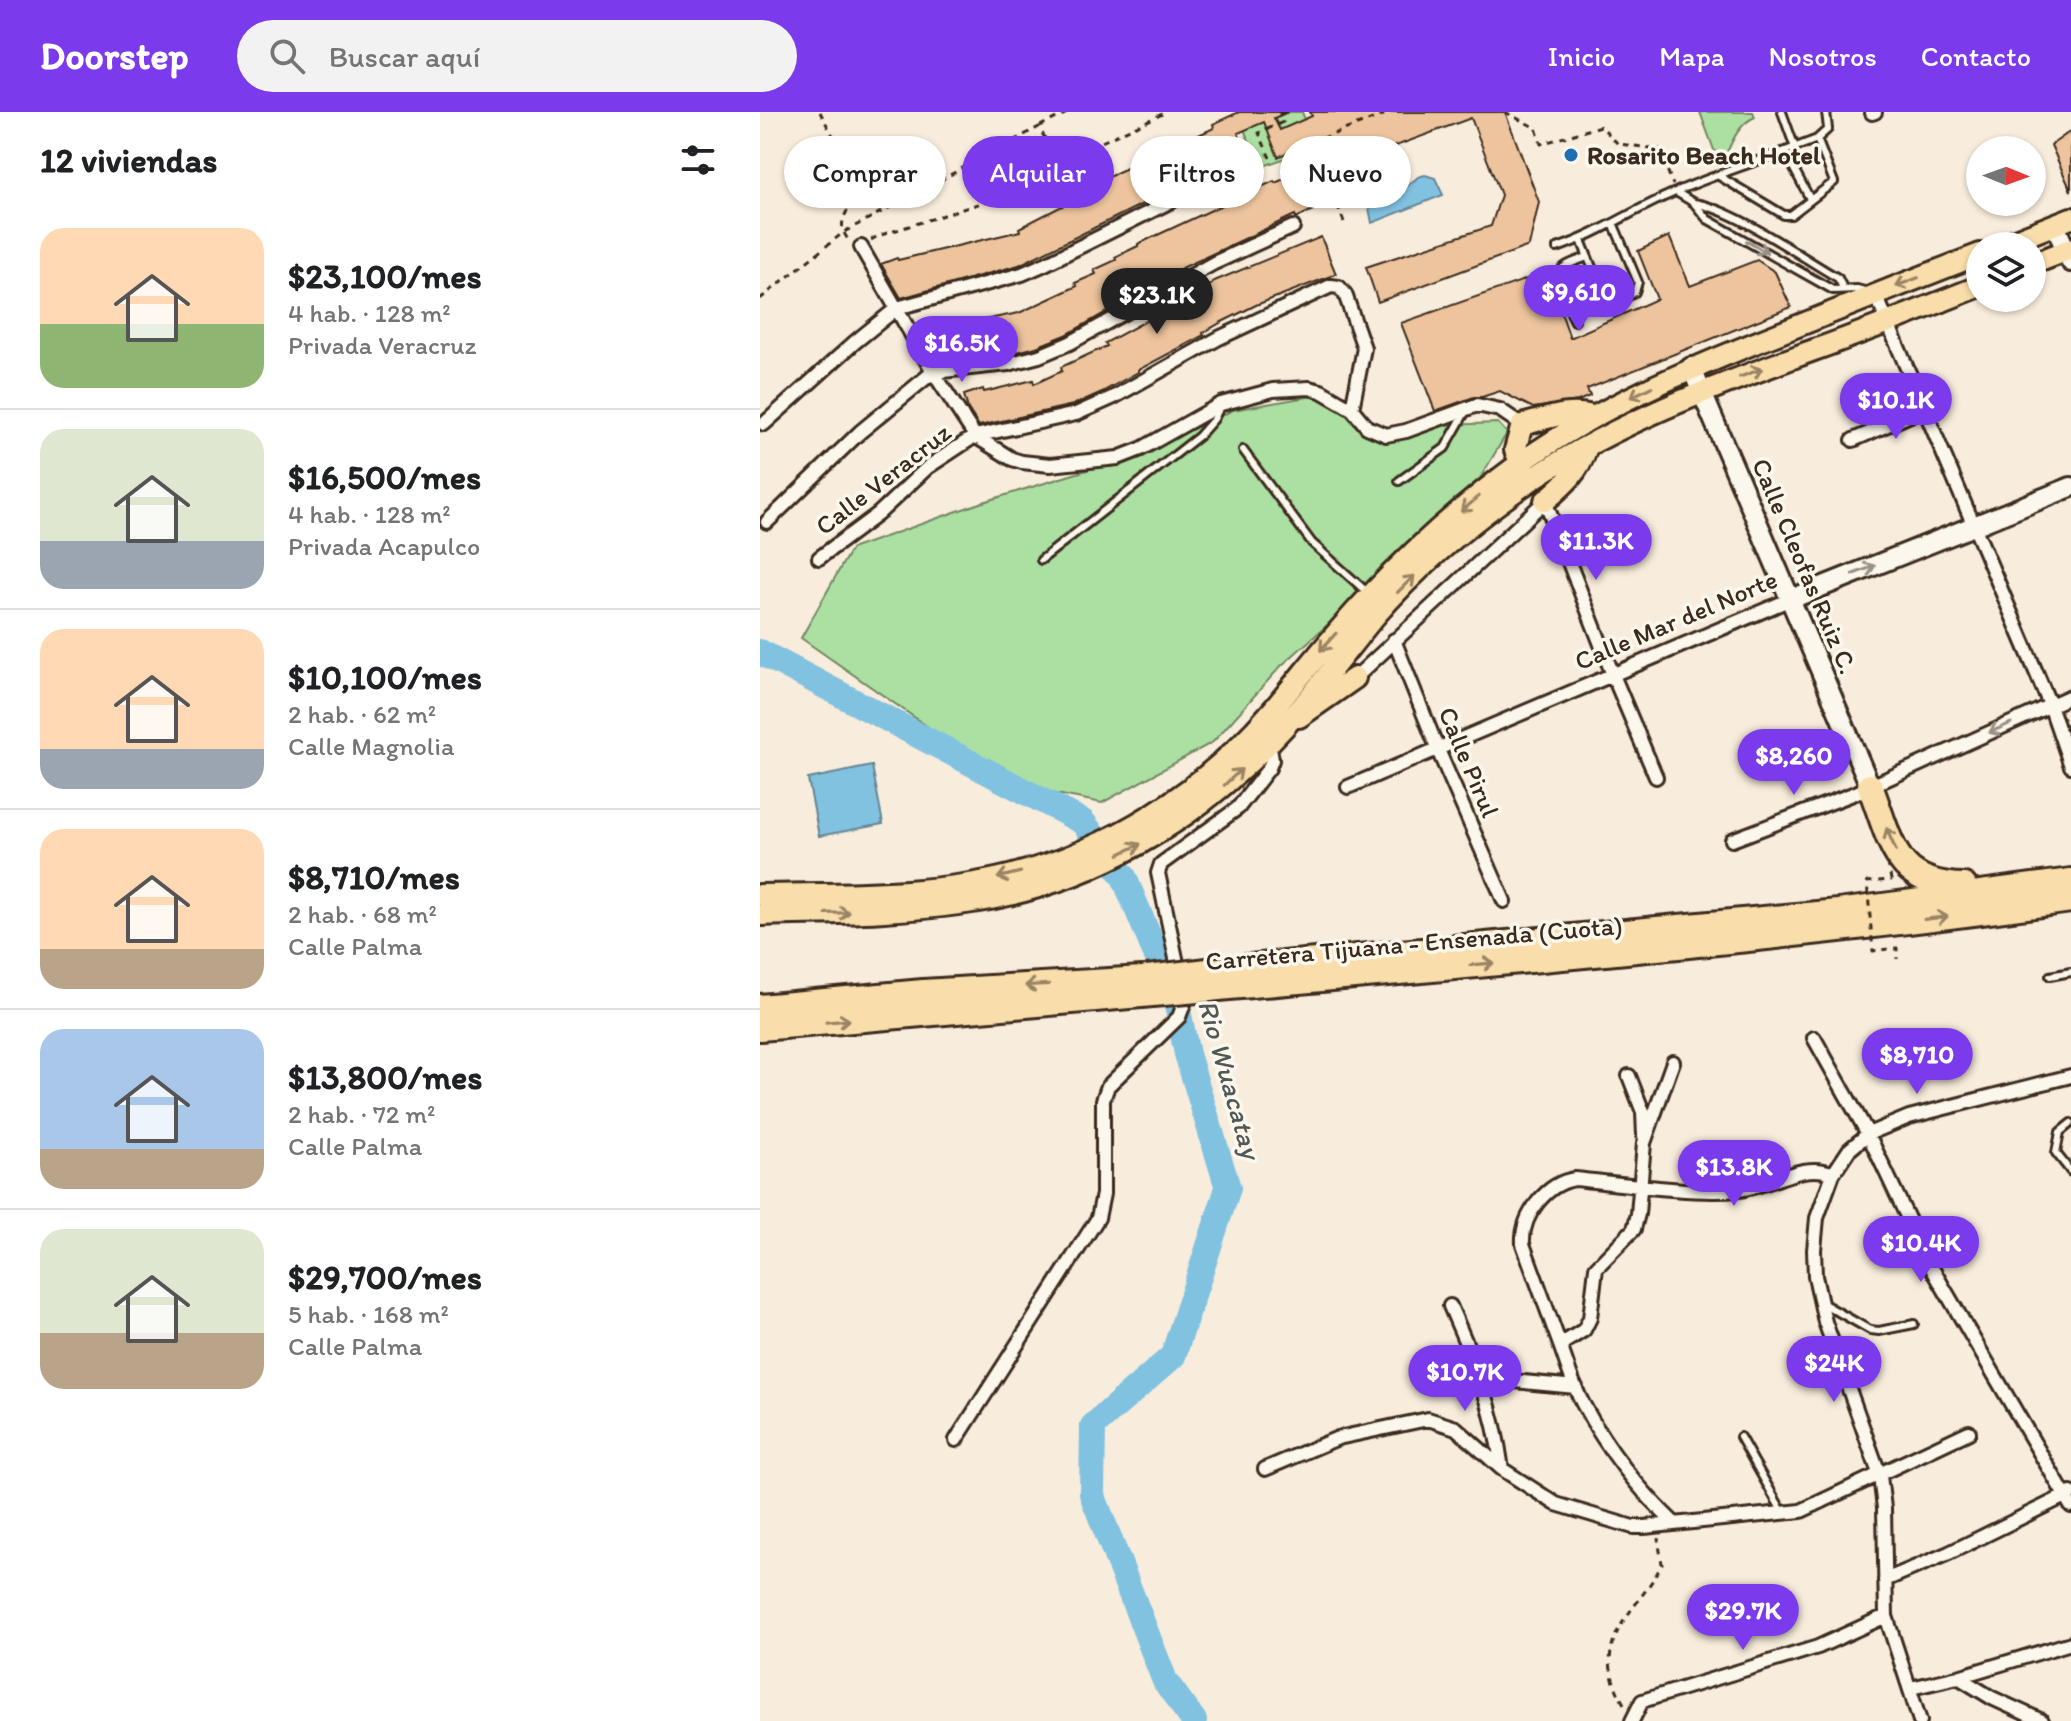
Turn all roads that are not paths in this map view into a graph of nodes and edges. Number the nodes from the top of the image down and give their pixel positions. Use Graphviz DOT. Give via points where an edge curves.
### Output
graph roads {
  1 [pos="1782,112"];
  2 [pos="1826,112"];
  3 [pos="1817,139"];
  4 [pos="1795,148"];
  5 [pos="1785,152"];
  6 [pos="1719,176"];
  7 [pos="1676,192"];
  8 [pos="1810,199"];
  9 [pos="1694,203"];
  10 [pos="1161,208"];
  11 [pos="2063,221"];
  12 [pos="1614,225"];
  13 [pos="1293,227"];
  14 [pos="2035,232"];
  15 [pos="1581,240"];
  16 [pos="861,247"];
  17 [pos="1557,248"];
  18 [pos="2069,254"];
  19 [pos="1587,257"];
  20 [pos="1966,260"];
  21 [pos="2046,260"];
  22 [pos="1843,288"];
  23 [pos="1966,292"];
  24 [pos="1876,295"];
  25 [pos="897,308"];
  26 [pos="1575,321"];
  27 [pos="1888,323"];
  28 [pos="1691,367"];
  29 [pos="933,372"];
  30 [pos="1702,391"];
  31 [pos="1221,404"];
  32 [pos="1468,408"];
  33 [pos="1352,409"];
  34 [pos="1924,409"];
  35 [pos="1593,416"];
  36 [pos="764,424"];
  37 [pos="1522,425"];
  38 [pos="975,436"];
  39 [pos="1853,440"];
  40 [pos="1587,447"];
  41 [pos="1243,450"];
  42 [pos="1525,472"];
  43 [pos="1399,481"];
  44 [pos="2071,487"];
  45 [pos="1545,501"];
  46 [pos="767,522"];
  47 [pos="1974,527"];
  48 [pos="819,558"];
  49 [pos="1041,560"];
  50 [pos="1370,596"];
  51 [pos="1791,599"];
  52 [pos="1394,640"];
  53 [pos="1613,675"];
  54 [pos="1355,678"];
  55 [pos="2071,696"];
  56 [pos="2050,705"];
  57 [pos="1285,725"];
  58 [pos="1269,742"];
  59 [pos="1438,750"];
  60 [pos="2071,766"];
  61 [pos="1656,777"];
  62 [pos="1870,786"];
  63 [pos="1348,787"];
  64 [pos="1166,817"];
  65 [pos="1732,840"];
  66 [pos="1085,860"];
  67 [pos="2071,881"];
  68 [pos="2030,887"];
  69 [pos="760,895"];
  70 [pos="2071,900"];
  71 [pos="1504,901"];
  72 [pos="760,915"];
  73 [pos="2071,972"];
  74 [pos="2050,976"];
  75 [pos="1209,980"];
  76 [pos="1142,987"];
  77 [pos="760,1007"];
  78 [pos="760,1028"];
  79 [pos="1814,1038"];
  80 [pos="1673,1062"];
  81 [pos="1629,1076"];
  82 [pos="2071,1076"];
  83 [pos="2071,1123"];
  84 [pos="1868,1134"];
  85 [pos="1644,1143"];
  86 [pos="2071,1172"];
  87 [pos="1833,1174"];
  88 [pos="1640,1185"];
  89 [pos="1821,1302"];
  90 [pos="1450,1306"];
  91 [pos="1914,1324"];
  92 [pos="1560,1345"];
  93 [pos="1482,1378"];
  94 [pos="1576,1387"];
  95 [pos="1969,1432"];
  96 [pos="1740,1437"];
  97 [pos="956,1440"];
  98 [pos="1265,1469"];
  99 [pos="1502,1469"];
  100 [pos="1880,1476"];
  101 [pos="2069,1498"];
  102 [pos="1784,1514"];
  103 [pos="1675,1524"];
  104 [pos="1885,1580"];
  105 [pos="1886,1616"];
  106 [pos="2071,1643"];
  107 [pos="1958,1677"];
  108 [pos="1911,1688"];
  109 [pos="1632,1719"];
  110 [pos="1920,1721"];
  111 [pos="2042,1721"];
  1 -- 4 [label="lane"];
  2 -- 3 [label="lane" via="1828,129"];
  3 -- 4 [label="lane"];
  3 -- 8 [label="lane" via="1834,182"];
  4 -- 5 [label="lane"];
  5 -- 6 [label="lane"];
  5 -- 8 [label="lane"];
  6 -- 7 [label="lane"];
  6 -- 8 [label="lane" via="1784,215 1794,214"];
  7 -- 9 [label="lane"];
  7 -- 12 [label="lane"];
  9 -- 22 [label="lane" via="1711,205 1756,230 1838,278"];
  9 -- 22 [label="lane, one-way" via="1707,219 1833,290"];
  10 -- 25 [label="street" via="1034,269"];
  11 -- 14 [label="main road"];
  11 -- 18 [label="main road"];
  12 -- 15 [label="lane"];
  12 -- 19 [label="lane" via="1637,278 1635,292 1623,300 1607,299"];
  13 -- 29 [label="street" via="1039,356"];
  15 -- 17 [label="lane"];
  15 -- 19 [label="lane"];
  16 -- 25 [label="street"];
  18 -- 21 [label="main road"];
  19 -- 26 [label="lane" via="1560,273"];
  20 -- 24 [label="main road, one-way"];
  22 -- 24 [label="lane"];
  23 -- 27 [label="main road"];
  24 -- 27 [label="street"];
  24 -- 28 [label="main road"];
  25 -- 29 [label="street"];
  25 -- 36 [label="street"];
  30 -- 27 [label="main road, one-way"];
  27 -- 34 [label="street"];
  28 -- 30 [label="main road, Calle Cleofas Ruiz C."];
  28 -- 35 [label="main road, one-way"];
  29 -- 38 [label="street"];
  29 -- 46 [label="street" via="860,432"];
  30 -- 40 [label="main road"];
  30 -- 51 [label="main road, Calle Cleofas Ruiz C."];
  31 -- 33 [label="street" via="1273,390 1314,389"];
  31 -- 38 [label="street" via="1141,449 1107,461 1022,462"];
  31 -- 49 [label="lane" via="1199,436"];
  32 -- 33 [label="street" via="1391,435 1367,427"];
  32 -- 37 [label="street" via="1491,406"];
  32 -- 43 [label="lane" via="1445,448"];
  33 -- 38 [label="street" via="1362,340 1345,294 1331,286 1076,414"];
  34 -- 39 [label="street"];
  34 -- 47 [label="street"];
  35 -- 37 [label="main road" via="1561,414"];
  35 -- 42 [label="main road"];
  37 -- 42 [label="main road" via="1515,445"];
  38 -- 48 [label="street, Calle Veracruz" via="928,467 878,514"];
  40 -- 42 [label="main road"];
  40 -- 45 [label="main road" via="1574,476"];
  41 -- 50 [label="lane" via="1312,543"];
  42 -- 50 [label="main road, one-way" via="1421,546"];
  57 -- 42 [label="main road, one-way" via="1392,598"];
  44 -- 47 [label="main road, Calle Mar del Norte"];
  45 -- 52 [label="street"];
  45 -- 53 [label="street"];
  51 -- 47 [label="main road, Calle Mar del Norte, one-way"];
  47 -- 56 [label="street"];
  50 -- 64 [label="main road, one-way" via="1253,732"];
  51 -- 53 [label="street, Calle Mar del Norte"];
  51 -- 62 [label="main road, Calle Cleofas Ruiz C."];
  52 -- 54 [label="street"];
  52 -- 59 [label="street, Calle Pirul"];
  53 -- 59 [label="street, Calle Mar del Norte"];
  53 -- 61 [label="street"];
  54 -- 57 [label="main road"];
  55 -- 56 [label="street"];
  56 -- 60 [label="street"];
  56 -- 62 [label="street, one-way"];
  57 -- 58 [label="main road"];
  64 -- 58 [label="main road, one-way" via="1220,788"];
  58 -- 97 [label="street" via="1269,768 1238,808 1161,864 1158,873 1184,1009 1108,1086 1098,1218"];
  59 -- 63 [label="street, Calle Mar del Norte"];
  59 -- 71 [label="street, Calle Pirul"];
  62 -- 65 [label="street"];
  68 -- 62 [label="highway, one-way" via="1945,886 1917,877 1899,857"];
  64 -- 66 [label="main road" via="1138,824"];
  66 -- 69 [label="main road, one-way" via="954,887"];
  72 -- 66 [label="main road, one-way" via="970,903 1041,886"];
  67 -- 68 [label="highway, Carretera Tijuana - Ensenada (Cuota)"];
  68 -- 75 [label="highway, Carretera Tijuana - Ensenada (Cuota)"];
  75 -- 70 [label="highway, Carretera Tijuana - Ensenada (Cuota), one-way" via="1630,952"];
  73 -- 74 [label="lane"];
  75 -- 76 [label="highway, Carretera Tijuana - Ensenada (Cuota), bridge"];
  76 -- 77 [label="highway, Carretera Tijuana - Ensenada (Cuota), one-way" via="923,992"];
  78 -- 76 [label="highway, Carretera Tijuana - Ensenada (Cuota), one-way"];
  79 -- 84 [label="street"];
  80 -- 85 [label="street"];
  81 -- 85 [label="street" via="1643,1112"];
  82 -- 84 [label="street" via="1909,1117"];
  83 -- 86 [label="lane" via="2060,1132 2056,1153"];
  84 -- 87 [label="street"];
  84 -- 101 [label="street" via="1929,1263"];
  85 -- 88 [label="street"];
  87 -- 88 [label="street" via="1812,1168 1737,1190"];
  87 -- 89 [label="street" via="1817,1218 1815,1276"];
  88 -- 92 [label="street" via="1634,1229 1596,1268 1584,1330"];
  88 -- 92 [label="street" via="1566,1180 1539,1200 1524,1225 1523,1244"];
  89 -- 91 [label="lane" via="1870,1330"];
  89 -- 100 [label="street"];
  90 -- 93 [label="street"];
  92 -- 94 [label="street"];
  93 -- 94 [label="street"];
  93 -- 99 [label="street"];
  94 -- 103 [label="street" via="1627,1473"];
  95 -- 100 [label="street"];
  96 -- 102 [label="lane"];
  98 -- 99 [label="street" via="1338,1438 1428,1419 1456,1428"];
  99 -- 103 [label="street" via="1556,1504 1633,1527"];
  100 -- 102 [label="street" via="1818,1505"];
  100 -- 104 [label="street"];
  101 -- 104 [label="street"];
  102 -- 103 [label="street"];
  104 -- 105 [label="street"];
  105 -- 108 [label="street"];
  105 -- 109 [label="street" via="1818,1647 1642,1701"];
  106 -- 107 [label="street"];
  107 -- 108 [label="street"];
  107 -- 111 [label="street"];
  108 -- 110 [label="street"];
}
